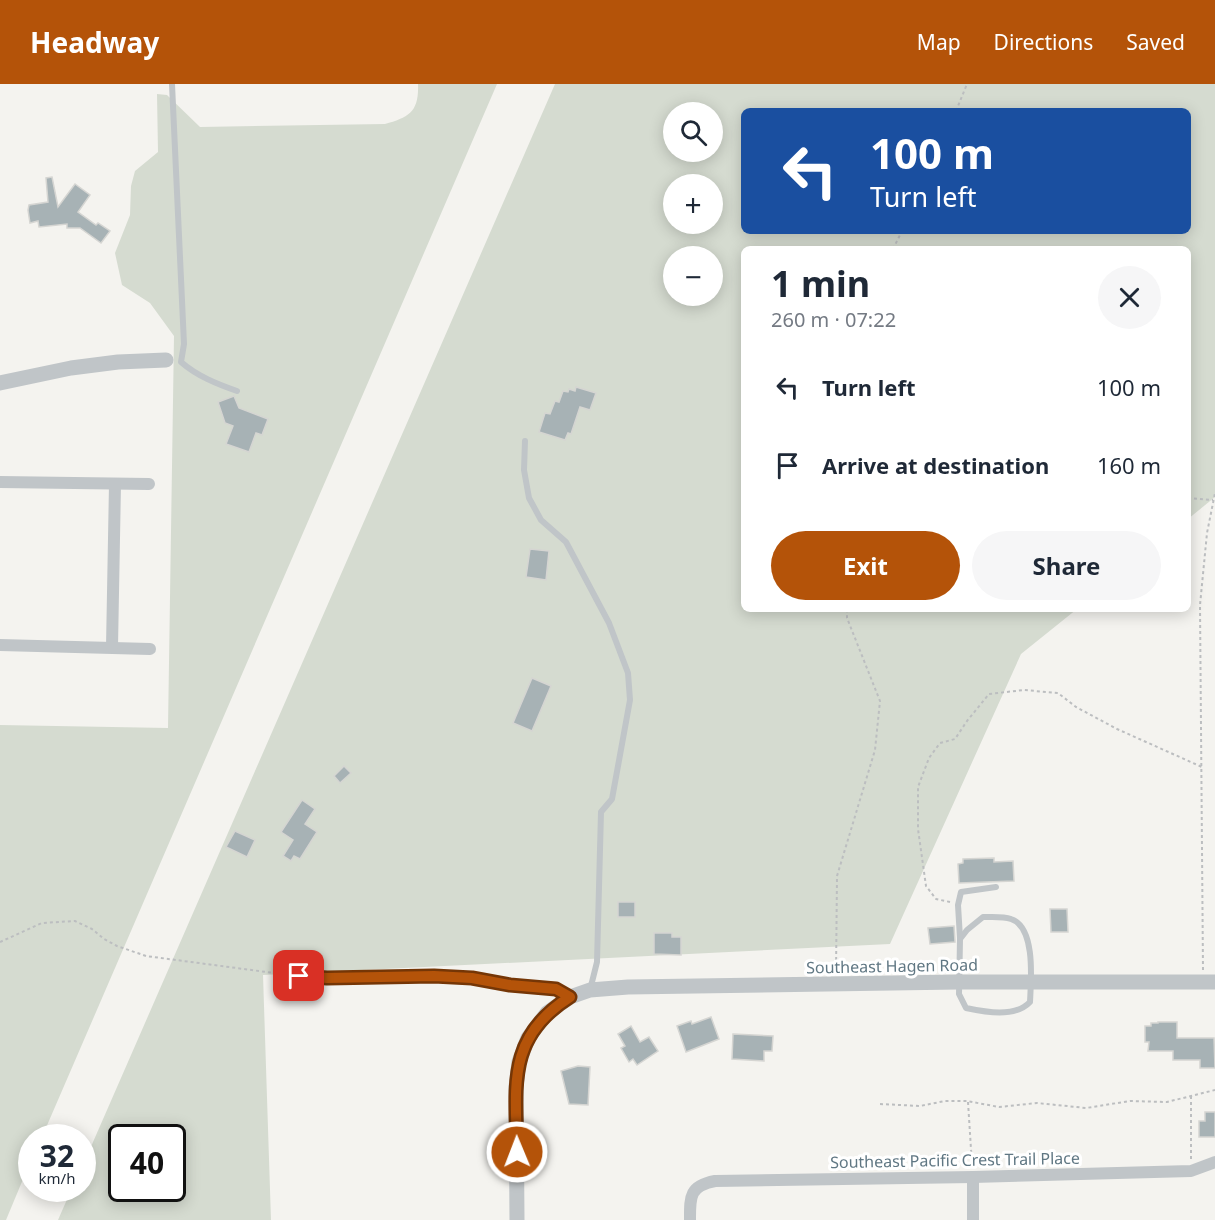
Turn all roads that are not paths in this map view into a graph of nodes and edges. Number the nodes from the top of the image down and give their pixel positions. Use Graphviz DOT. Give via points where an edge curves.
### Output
graph roads {
  1 [pos="172,84"];
  2 [pos="166,360"];
  3 [pos="0,383"];
  4 [pos="237,391"];
  5 [pos="525,441"];
  6 [pos="0,482"];
  7 [pos="115,483"];
  8 [pos="149,484"];
  9 [pos="0,645"];
  10 [pos="112,647"];
  11 [pos="150,649"];
  12 [pos="996,887"];
  13 [pos="960,939"];
  14 [pos="299,976"];
  15 [pos="958,982"];
  16 [pos="1209,982"];
  17 [pos="1030,983"];
  18 [pos="590,990"];
  19 [pos="570,997"];
  20 [pos="1215,1162"];
  21 [pos="973,1177"];
  22 [pos="517,1220"];
  23 [pos="690,1220"];
  24 [pos="973,1220"];
  1 -- 4 [label="lane" via="184,345 181,362 213,382"];
  2 -- 3 [label="street" via="71,368"];
  5 -- 18 [label="lane" via="524,470 529,498 541,520 566,542 609,624 628,673 630,700 612,799 601,812 597,962"];
  6 -- 7 [label="street"];
  7 -- 8 [label="street"];
  7 -- 10 [label="street"];
  9 -- 10 [label="street"];
  10 -- 11 [label="street"];
  12 -- 13 [label="lane" via="961,892"];
  13 -- 15 [label="lane"];
  13 -- 17 [label="lane" via="983,917 1011,918 1021,925 1029,940"];
  14 -- 19 [label="street" via="472,978 556,989"];
  15 -- 17 [label="street, Southeast Hagen Road"];
  15 -- 17 [label="lane" via="966,1008 986,1012 1023,1009 1030,1002"];
  15 -- 18 [label="street, Southeast Hagen Road"];
  16 -- 17 [label="street, Southeast Hagen Road"];
  18 -- 19 [label="street, Southeast Hagen Road"];
  19 -- 22 [label="street, Southeast Hagen Road" via="535,1026 519,1062"];
  20 -- 21 [label="street, Southeast Pacific Crest Trail Place" via="1191,1171"];
  21 -- 23 [label="street, Southeast Pacific Crest Trail Place" via="715,1181 696,1188 690,1199"];
  21 -- 24 [label="street"];
}
